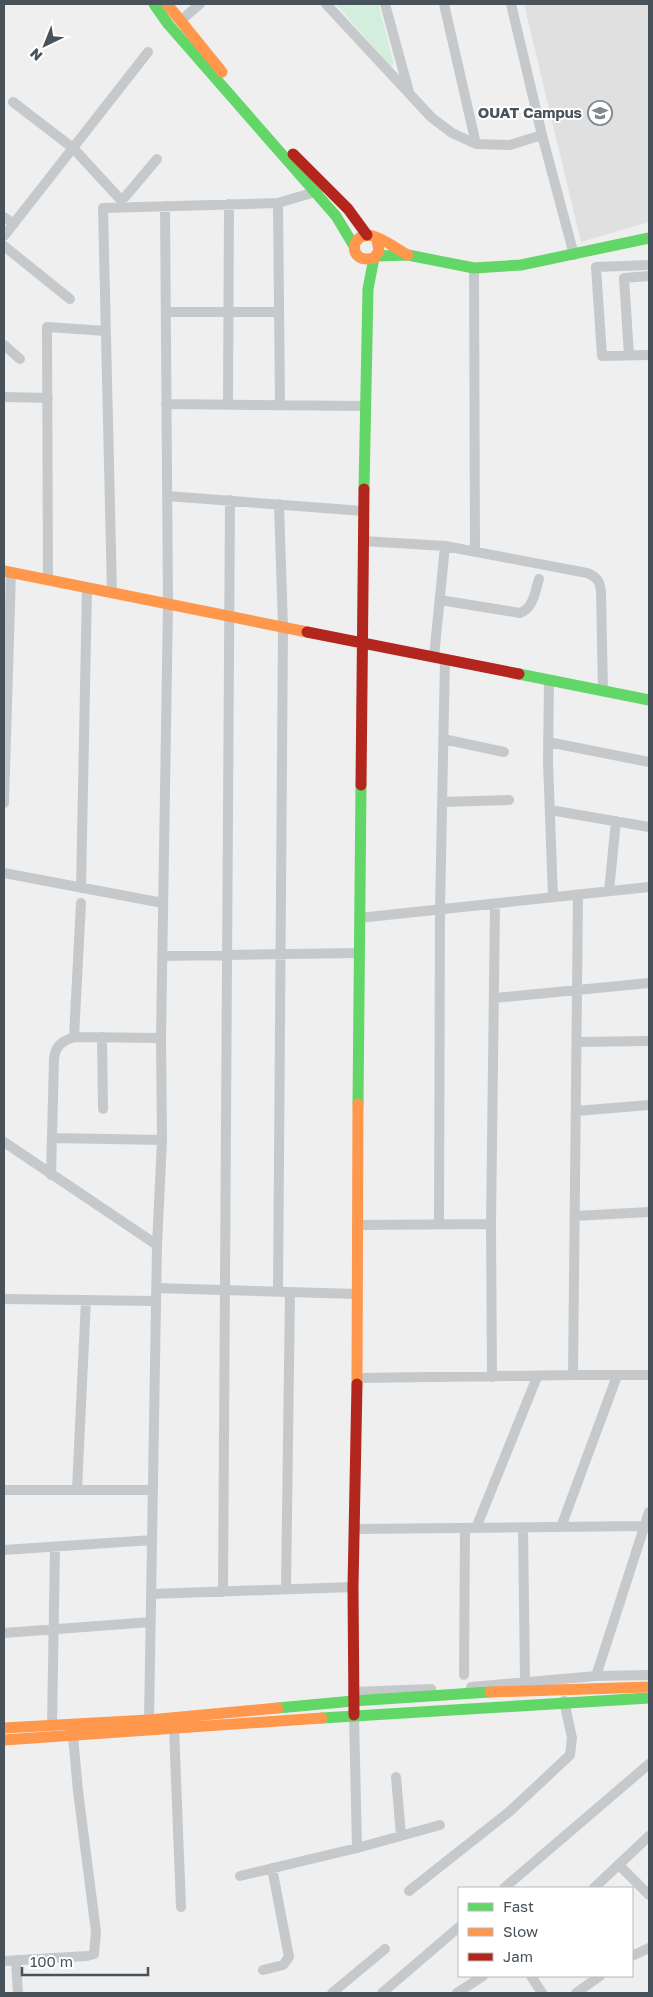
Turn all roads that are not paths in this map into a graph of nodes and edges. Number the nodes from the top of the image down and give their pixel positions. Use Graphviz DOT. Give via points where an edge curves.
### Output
graph roads {
  1 [pos="154,4"];
  2 [pos="166,4"];
  3 [pos="200,4"];
  4 [pos="326,4"];
  5 [pos="385,4"];
  6 [pos="444,4"];
  7 [pos="511,4"];
  8 [pos="180,21"];
  9 [pos="148,52"];
  10 [pos="409,93"];
  11 [pos="14,102"];
  12 [pos="542,135"];
  13 [pos="476,144"];
  14 [pos="73,148"];
  15 [pos="157,159"];
  16 [pos="319,188"];
  17 [pos="278,203"];
  18 [pos="229,204"];
  19 [pos="165,206"];
  20 [pos="4,217"];
  21 [pos="14,224"];
  22 [pos="4,236"];
  23 [pos="372,237"];
  24 [pos="649,238"];
  25 [pos="4,246"];
  26 [pos="356,251"];
  27 [pos="574,255"];
  28 [pos="408,256"];
  29 [pos="376,257"];
  30 [pos="649,265"];
  31 [pos="474,268"];
  32 [pos="649,276"];
  33 [pos="368,289"];
  34 [pos="70,299"];
  35 [pos="166,312"];
  36 [pos="228,312"];
  37 [pos="279,312"];
  38 [pos="106,331"];
  39 [pos="4,345"];
  40 [pos="649,354"];
  41 [pos="629,355"];
  42 [pos="20,359"];
  43 [pos="4,397"];
  44 [pos="48,398"];
  45 [pos="166,404"];
  46 [pos="228,404"];
  47 [pos="280,405"];
  48 [pos="364,406"];
  49 [pos="167,496"];
  50 [pos="230,500"];
  51 [pos="279,504"];
  52 [pos="363,511"];
  53 [pos="363,541"];
  54 [pos="445,546"];
  55 [pos="475,551"];
  56 [pos="7,572"];
  57 [pos="538,579"];
  58 [pos="48,580"];
  59 [pos="87,588"];
  60 [pos="112,593"];
  61 [pos="440,600"];
  62 [pos="168,604"];
  63 [pos="228,616"];
  64 [pos="283,627"];
  65 [pos="363,643"];
  66 [pos="6,653"];
  67 [pos="439,658"];
  68 [pos="549,680"];
  69 [pos="603,691"];
  70 [pos="649,700"];
  71 [pos="443,739"];
  72 [pos="548,742"];
  73 [pos="504,752"];
  74 [pos="649,762"];
  75 [pos="509,800"];
  76 [pos="442,802"];
  77 [pos="4,803"];
  78 [pos="550,810"];
  79 [pos="616,821"];
  80 [pos="649,827"];
  81 [pos="4,873"];
  82 [pos="649,887"];
  83 [pos="81,888"];
  84 [pos="609,891"];
  85 [pos="578,895"];
  86 [pos="553,897"];
  87 [pos="82,903"];
  88 [pos="163,903"];
  89 [pos="495,904"];
  90 [pos="440,909"];
  91 [pos="359,918"];
  92 [pos="359,953"];
  93 [pos="226,954"];
  94 [pos="280,954"];
  95 [pos="162,956"];
  96 [pos="649,983"];
  97 [pos="577,991"];
  98 [pos="495,998"];
  99 [pos="74,1037"];
  100 [pos="102,1037"];
  101 [pos="161,1038"];
  102 [pos="649,1041"];
  103 [pos="577,1042"];
  104 [pos="649,1105"];
  105 [pos="103,1109"];
  106 [pos="576,1111"];
  107 [pos="54,1138"];
  108 [pos="162,1140"];
  109 [pos="4,1142"];
  110 [pos="51,1175"];
  111 [pos="649,1212"];
  112 [pos="575,1216"];
  113 [pos="439,1224"];
  114 [pos="491,1224"];
  115 [pos="356,1225"];
  116 [pos="157,1245"];
  117 [pos="156,1288"];
  118 [pos="226,1291"];
  119 [pos="278,1292"];
  120 [pos="290,1292"];
  121 [pos="356,1294"];
  122 [pos="4,1299"];
  123 [pos="86,1300"];
  124 [pos="156,1301"];
  125 [pos="573,1375"];
  126 [pos="649,1375"];
  127 [pos="616,1376"];
  128 [pos="492,1377"];
  129 [pos="537,1377"];
  130 [pos="357,1378"];
  131 [pos="77,1489"];
  132 [pos="4,1490"];
  133 [pos="153,1490"];
  134 [pos="649,1512"];
  135 [pos="644,1526"];
  136 [pos="561,1527"];
  137 [pos="465,1528"];
  138 [pos="476,1528"];
  139 [pos="523,1528"];
  140 [pos="355,1529"];
  141 [pos="152,1540"];
  142 [pos="55,1547"];
  143 [pos="4,1550"];
  144 [pos="353,1588"];
  145 [pos="286,1590"];
  146 [pos="223,1592"];
  147 [pos="151,1594"];
  148 [pos="151,1622"];
  149 [pos="54,1629"];
  150 [pos="4,1633"];
  151 [pos="464,1675"];
  152 [pos="649,1675"];
  153 [pos="596,1676"];
  154 [pos="525,1681"];
  155 [pos="649,1687"];
  156 [pos="353,1697"];
  157 [pos="649,1698"];
  158 [pos="564,1702"];
  159 [pos="354,1715"];
  160 [pos="149,1720"];
  161 [pos="52,1726"];
  162 [pos="4,1728"];
  163 [pos="174,1728"];
  164 [pos="73,1736"];
  165 [pos="4,1740"];
  166 [pos="649,1764"];
  167 [pos="396,1777"];
  168 [pos="440,1824"];
  169 [pos="400,1836"];
  170 [pos="649,1836"];
  171 [pos="357,1848"];
  172 [pos="619,1864"];
  173 [pos="272,1868"];
  174 [pos="240,1876"];
  175 [pos="505,1887"];
  176 [pos="595,1887"];
  177 [pos="409,1891"];
  178 [pos="649,1895"];
  179 [pos="181,1908"];
  180 [pos="458,1928"];
  181 [pos="649,1948"];
  182 [pos="385,1949"];
  183 [pos="633,1956"];
  184 [pos="16,1960"];
  185 [pos="4,1961"];
  186 [pos="263,1970"];
  187 [pos="482,1977"];
  188 [pos="532,1977"];
  189 [pos="599,1977"];
  190 [pos="469,1990"];
  191 [pos="18,1993"];
  192 [pos="332,1993"];
  193 [pos="382,1993"];
  194 [pos="457,1993"];
  195 [pos="542,1993"];
  196 [pos="576,1993"];
  1 -- 16 [label="street" via="168,24"];
  2 -- 8 [label="street"];
  3 -- 8 [label="street"];
  4 -- 10 [label="street"];
  5 -- 10 [label="street"];
  6 -- 13 [label="street"];
  7 -- 12 [label="street"];
  8 -- 16 [label="street"];
  9 -- 14 [label="street"];
  10 -- 13 [label="street" via="431,117 452,133"];
  11 -- 14 [label="street"];
  12 -- 13 [label="street" via="510,145"];
  12 -- 27 [label="street"];
  14 -- 15 [label="street" via="120,199 125,198"];
  14 -- 21 [label="street"];
  16 -- 17 [label="street"];
  16 -- 23 [label="street" via="348,209"];
  16 -- 26 [label="street"];
  17 -- 18 [label="street"];
  17 -- 37 [label="street"];
  18 -- 19 [label="street"];
  18 -- 36 [label="street"];
  19 -- 35 [label="street"];
  19 -- 38 [label="street" via="104,208"];
  20 -- 21 [label="street"];
  21 -- 22 [label="street"];
  23 -- 26 [label="street" via="360,237"];
  23 -- 28 [label="street"];
  23 -- 29 [label="street" via="379,245"];
  24 -- 27 [label="street"];
  25 -- 34 [label="street"];
  26 -- 29 [label="street" via="365,260"];
  26 -- 33 [label="street"];
  27 -- 31 [label="street" via="521,265"];
  28 -- 29 [label="street"];
  28 -- 31 [label="street"];
  29 -- 33 [label="street"];
  30 -- 41 [label="street" via="596,267 602,356"];
  31 -- 55 [label="street"];
  32 -- 41 [label="street" via="624,278"];
  33 -- 48 [label="street"];
  35 -- 36 [label="street"];
  35 -- 45 [label="street"];
  36 -- 37 [label="street"];
  36 -- 46 [label="street"];
  37 -- 47 [label="street"];
  38 -- 44 [label="street" via="47,328"];
  38 -- 60 [label="street"];
  39 -- 42 [label="street"];
  40 -- 41 [label="street"];
  43 -- 44 [label="street"];
  44 -- 58 [label="street"];
  45 -- 46 [label="street"];
  45 -- 49 [label="street"];
  46 -- 47 [label="street"];
  47 -- 48 [label="street"];
  48 -- 52 [label="street"];
  49 -- 50 [label="street"];
  49 -- 62 [label="street"];
  50 -- 51 [label="street"];
  50 -- 63 [label="street"];
  51 -- 52 [label="street"];
  51 -- 64 [label="street"];
  52 -- 53 [label="street"];
  53 -- 54 [label="street"];
  53 -- 65 [label="street"];
  54 -- 55 [label="street"];
  54 -- 61 [label="street"];
  55 -- 69 [label="street" via="595,576 601,592"];
  56 -- 58 [label="street"];
  56 -- 66 [label="street"];
  57 -- 61 [label="street" via="532,602 520,613"];
  58 -- 59 [label="street"];
  59 -- 60 [label="street"];
  59 -- 83 [label="street"];
  60 -- 62 [label="street"];
  61 -- 67 [label="street"];
  62 -- 63 [label="street"];
  62 -- 88 [label="street"];
  63 -- 64 [label="street"];
  63 -- 93 [label="street"];
  64 -- 65 [label="street"];
  64 -- 94 [label="street"];
  65 -- 67 [label="street"];
  65 -- 91 [label="street"];
  66 -- 77 [label="street"];
  67 -- 68 [label="street"];
  67 -- 71 [label="street"];
  68 -- 69 [label="street"];
  68 -- 72 [label="street"];
  69 -- 70 [label="street"];
  71 -- 73 [label="street"];
  71 -- 76 [label="street"];
  72 -- 74 [label="street"];
  72 -- 78 [label="street"];
  75 -- 76 [label="street"];
  76 -- 90 [label="street"];
  78 -- 79 [label="street"];
  78 -- 86 [label="street"];
  79 -- 80 [label="street"];
  79 -- 84 [label="street"];
  81 -- 83 [label="street"];
  82 -- 84 [label="street"];
  83 -- 88 [label="street"];
  84 -- 85 [label="street"];
  85 -- 86 [label="street"];
  85 -- 97 [label="street"];
  86 -- 89 [label="street"];
  87 -- 99 [label="street"];
  88 -- 95 [label="street"];
  89 -- 90 [label="street"];
  89 -- 98 [label="street"];
  90 -- 91 [label="street"];
  90 -- 113 [label="street"];
  91 -- 92 [label="street"];
  92 -- 94 [label="street"];
  92 -- 115 [label="street"];
  93 -- 94 [label="street"];
  93 -- 95 [label="street"];
  93 -- 118 [label="street"];
  94 -- 119 [label="street"];
  95 -- 101 [label="street"];
  96 -- 97 [label="street"];
  97 -- 98 [label="street"];
  97 -- 103 [label="street"];
  98 -- 114 [label="street"];
  99 -- 100 [label="street"];
  99 -- 107 [label="street" via="62,1042 54,1052"];
  100 -- 101 [label="street"];
  100 -- 105 [label="street"];
  101 -- 108 [label="street"];
  102 -- 103 [label="street"];
  103 -- 106 [label="street"];
  104 -- 106 [label="street"];
  106 -- 112 [label="street"];
  107 -- 108 [label="street"];
  107 -- 110 [label="street"];
  108 -- 116 [label="street"];
  109 -- 110 [label="street"];
  110 -- 116 [label="street"];
  111 -- 112 [label="street"];
  112 -- 125 [label="street"];
  113 -- 114 [label="street"];
  113 -- 115 [label="street"];
  114 -- 128 [label="street"];
  115 -- 121 [label="street"];
  116 -- 117 [label="street"];
  117 -- 118 [label="street"];
  117 -- 124 [label="street"];
  118 -- 119 [label="street"];
  118 -- 146 [label="street"];
  119 -- 120 [label="street"];
  120 -- 121 [label="street"];
  120 -- 145 [label="street"];
  121 -- 130 [label="street"];
  122 -- 123 [label="street"];
  123 -- 124 [label="street"];
  123 -- 131 [label="street"];
  124 -- 133 [label="street"];
  125 -- 127 [label="street"];
  125 -- 129 [label="street"];
  126 -- 127 [label="street"];
  127 -- 136 [label="street"];
  128 -- 129 [label="street"];
  128 -- 130 [label="street"];
  129 -- 138 [label="street"];
  130 -- 140 [label="street"];
  131 -- 132 [label="street"];
  131 -- 133 [label="street"];
  133 -- 141 [label="street"];
  134 -- 135 [label="street"];
  135 -- 136 [label="street"];
  135 -- 153 [label="street"];
  136 -- 139 [label="street"];
  137 -- 138 [label="street"];
  137 -- 140 [label="street"];
  137 -- 151 [label="street"];
  138 -- 139 [label="street"];
  139 -- 154 [label="street"];
  140 -- 144 [label="street"];
  141 -- 142 [label="street"];
  141 -- 147 [label="street"];
  142 -- 143 [label="street"];
  142 -- 149 [label="street"];
  144 -- 145 [label="street"];
  144 -- 156 [label="street"];
  145 -- 146 [label="street"];
  146 -- 147 [label="street"];
  147 -- 148 [label="street"];
  148 -- 149 [label="street"];
  148 -- 160 [label="street"];
  149 -- 150 [label="street"];
  149 -- 161 [label="street"];
  152 -- 153 [label="street"];
  153 -- 154 [label="street"];
  154 -- 156 [label="street"];
  155 -- 156 [label="street"];
  156 -- 159 [label="street"];
  156 -- 160 [label="street"];
  157 -- 158 [label="street"];
  158 -- 159 [label="street"];
  158 -- 177 [label="street" via="572,1738 570,1755 508,1812"];
  159 -- 163 [label="street"];
  159 -- 171 [label="street"];
  160 -- 161 [label="street"];
  161 -- 162 [label="street"];
  163 -- 164 [label="street"];
  163 -- 179 [label="street"];
  164 -- 165 [label="street"];
  164 -- 184 [label="street" via="96,1932 94,1954"];
  166 -- 175 [label="street"];
  167 -- 169 [label="street"];
  168 -- 169 [label="street"];
  169 -- 171 [label="street"];
  170 -- 172 [label="street"];
  171 -- 173 [label="street"];
  172 -- 176 [label="street"];
  172 -- 178 [label="street"];
  173 -- 174 [label="street"];
  173 -- 186 [label="street" via="290,1952 286,1964"];
  180 -- 193 [label="street"];
  181 -- 183 [label="street"];
  182 -- 192 [label="street"];
  184 -- 185 [label="street"];
  184 -- 191 [label="street"];
  187 -- 190 [label="street"];
  188 -- 195 [label="street"];
  189 -- 196 [label="street"];
  190 -- 194 [label="street"];
}
